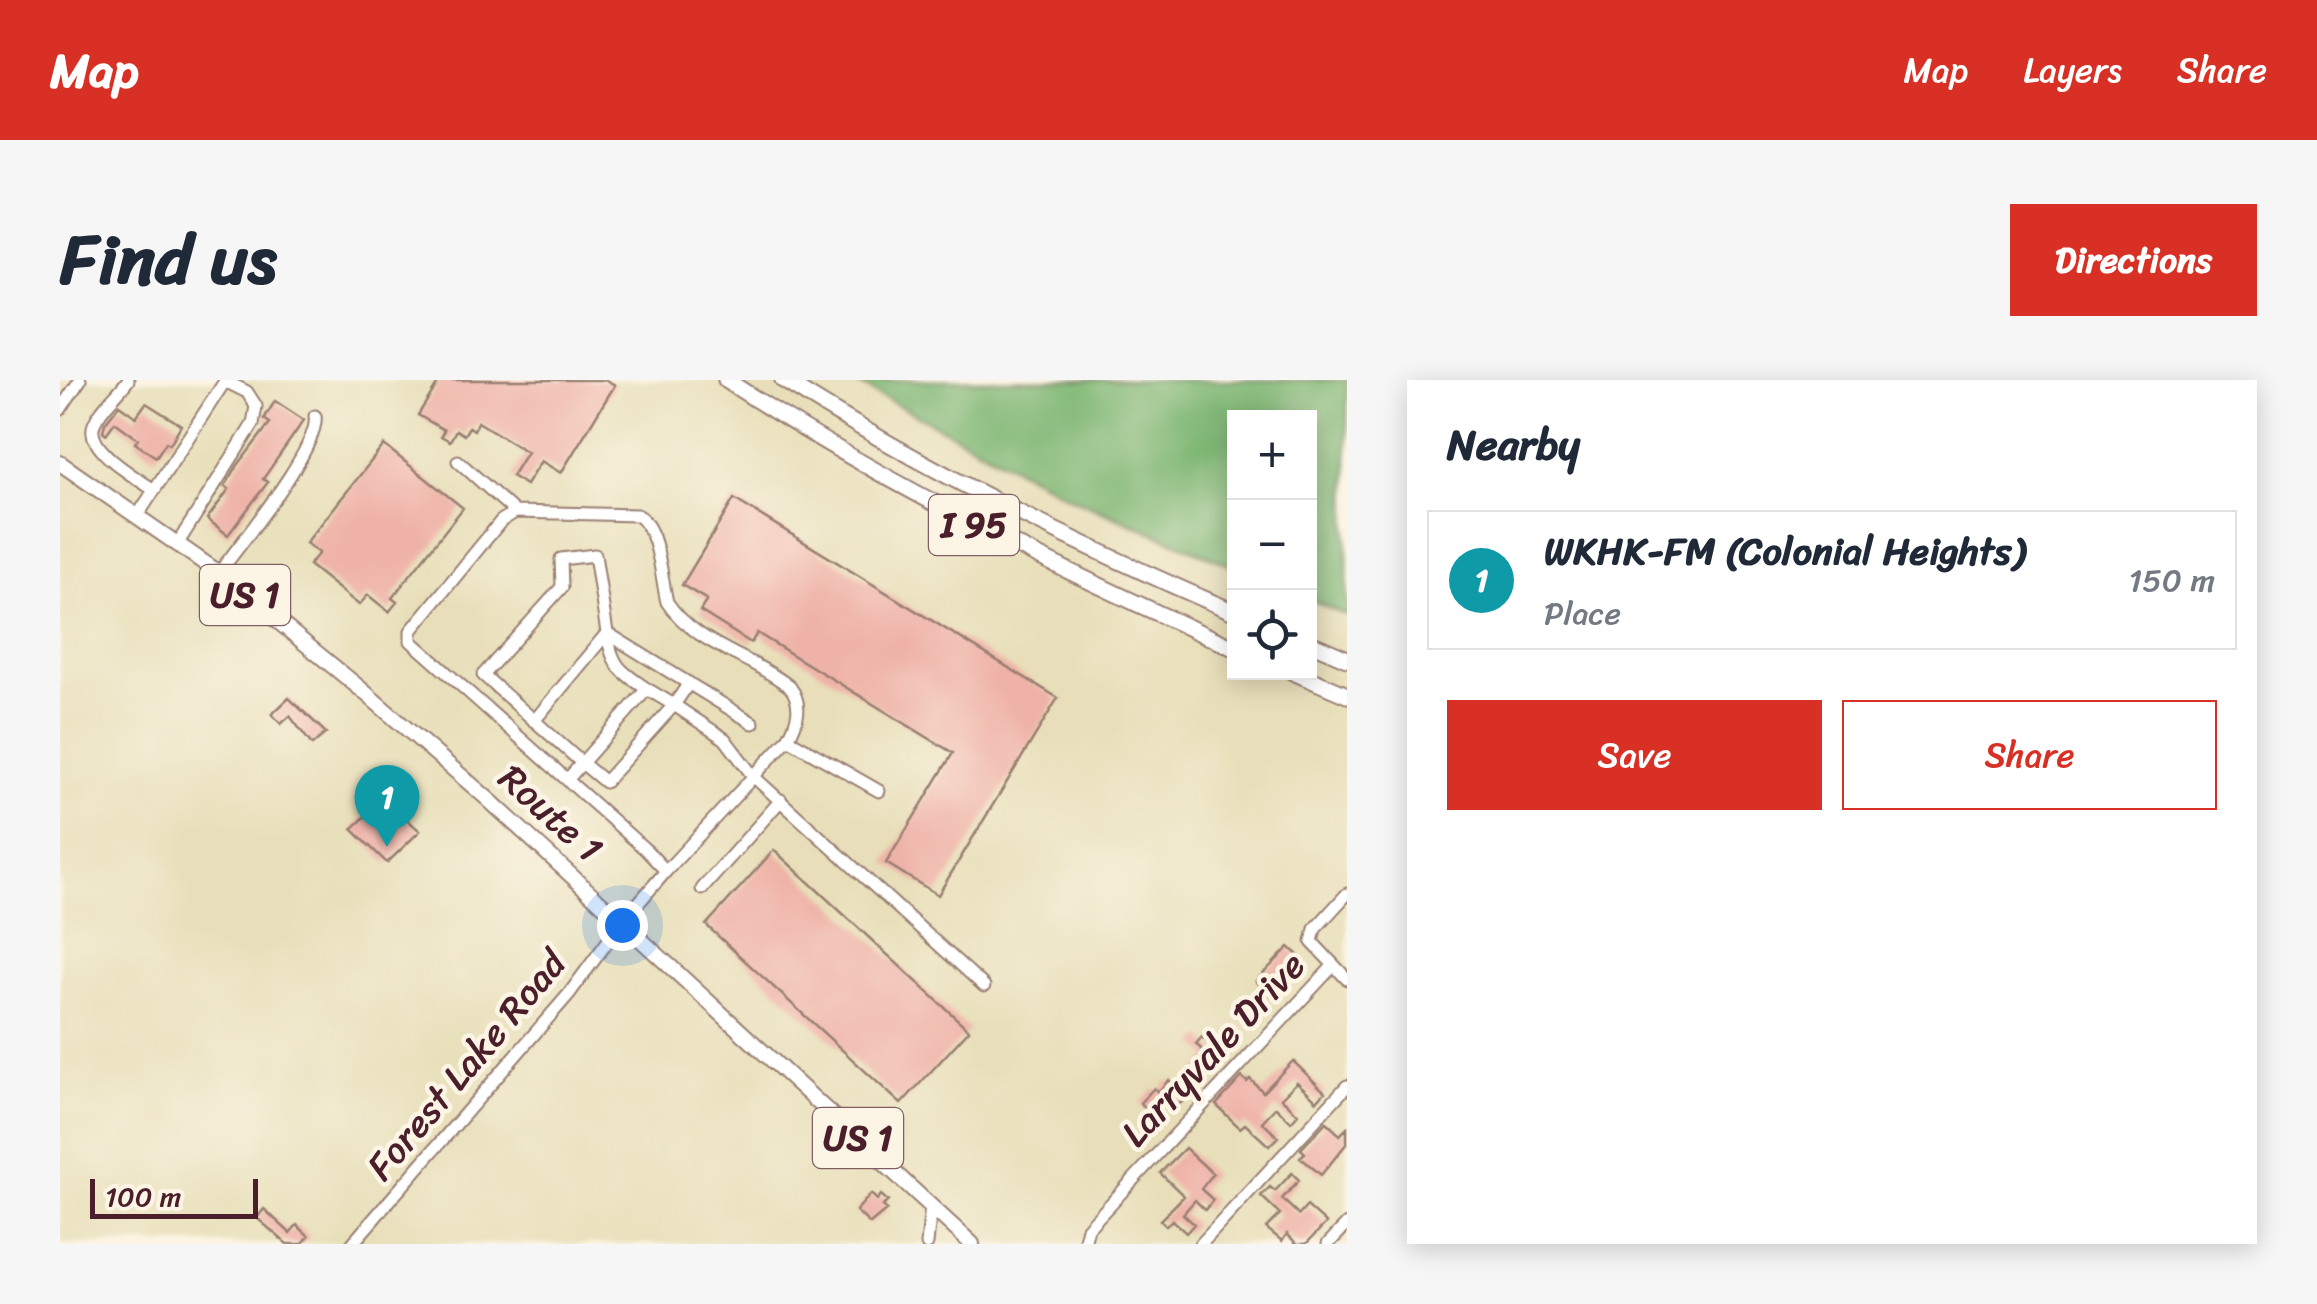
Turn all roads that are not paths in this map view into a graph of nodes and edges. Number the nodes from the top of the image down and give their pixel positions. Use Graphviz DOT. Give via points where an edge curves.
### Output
graph roads {
  1 [pos="80,380"];
  2 [pos="128,380"];
  3 [pos="726,380"];
  4 [pos="783,380"];
  5 [pos="60,410"];
  6 [pos="316,416"];
  7 [pos="458,461"];
  8 [pos="62,469"];
  9 [pos="154,490"];
  10 [pos="515,512"];
  11 [pos="138,516"];
  12 [pos="178,542"];
  13 [pos="219,573"];
  14 [pos="1227,609"];
  15 [pos="607,633"];
  16 [pos="1227,645"];
  17 [pos="1317,647"];
  18 [pos="1347,660"];
  19 [pos="1312,680"];
  20 [pos="689,684"];
  21 [pos="646,689"];
  22 [pos="1347,695"];
  23 [pos="674,705"];
  24 [pos="534,720"];
  25 [pos="753,723"];
  26 [pos="788,739"];
  27 [pos="582,763"];
  28 [pos="752,776"];
  29 [pos="567,780"];
  30 [pos="879,791"];
  31 [pos="781,800"];
  32 [pos="666,871"];
  33 [pos="702,890"];
  34 [pos="1347,894"];
  35 [pos="622,922"];
  36 [pos="1333,966"];
  37 [pos="1347,979"];
  38 [pos="984,986"];
  39 [pos="1347,1086"];
  40 [pos="931,1206"];
  41 [pos="1345,1231"];
  42 [pos="1208,1242"];
  43 [pos="352,1244"];
  44 [pos="927,1244"];
  45 [pos="972,1244"];
  46 [pos="1084,1244"];
  47 [pos="1328,1244"];
  1 -- 5 [label="street"];
  2 -- 9 [label="street" via="96,420 93,439"];
  3 -- 16 [label="highway, I 95" via="923,499"];
  4 -- 14 [label="highway, I 95" via="1012,510"];
  6 -- 13 [label="street" via="307,450"];
  7 -- 10 [label="street"];
  8 -- 11 [label="main road, Route 1 / US 1"];
  9 -- 11 [label="street"];
  9 -- 12 [label="street" via="224,381 246,392 256,406 253,424"];
  10 -- 26 [label="street" via="644,518 666,602 682,622 797,696"];
  10 -- 29 [label="street" via="410,636"];
  11 -- 12 [label="main road, Route 1 / US 1"];
  12 -- 13 [label="main road, Route 1 / US 1"];
  13 -- 35 [label="main road, Route 1 / US 1" via="362,690"];
  15 -- 20 [label="street"];
  15 -- 21 [label="street" via="618,670"];
  15 -- 24 [label="street"];
  15 -- 24 [label="street" via="595,556 561,558 562,587 483,675"];
  17 -- 18 [label="highway"];
  19 -- 22 [label="highway"];
  20 -- 23 [label="street"];
  20 -- 25 [label="street"];
  21 -- 23 [label="street"];
  21 -- 27 [label="street"];
  23 -- 27 [label="street" via="605,782"];
  23 -- 28 [label="street" via="725,739"];
  24 -- 27 [label="street"];
  26 -- 28 [label="street, Forest Lake Road"];
  26 -- 30 [label="street"];
  27 -- 29 [label="street"];
  28 -- 31 [label="street"];
  28 -- 32 [label="street, Forest Lake Road"];
  29 -- 32 [label="street"];
  31 -- 33 [label="street"];
  31 -- 38 [label="street"];
  32 -- 35 [label="street, Forest Lake Road"];
  34 -- 36 [label="street, Larryvale Drive" via="1312,936"];
  35 -- 40 [label="main road, Route 1 / US 1"];
  35 -- 43 [label="street, Forest Lake Road" via="569,994"];
  36 -- 37 [label="street"];
  36 -- 46 [label="street, Larryvale Drive" via="1088,1228"];
  39 -- 42 [label="street"];
  40 -- 44 [label="street"];
  40 -- 45 [label="main road, Route 1 / US 1"];
  41 -- 47 [label="street"];
}
